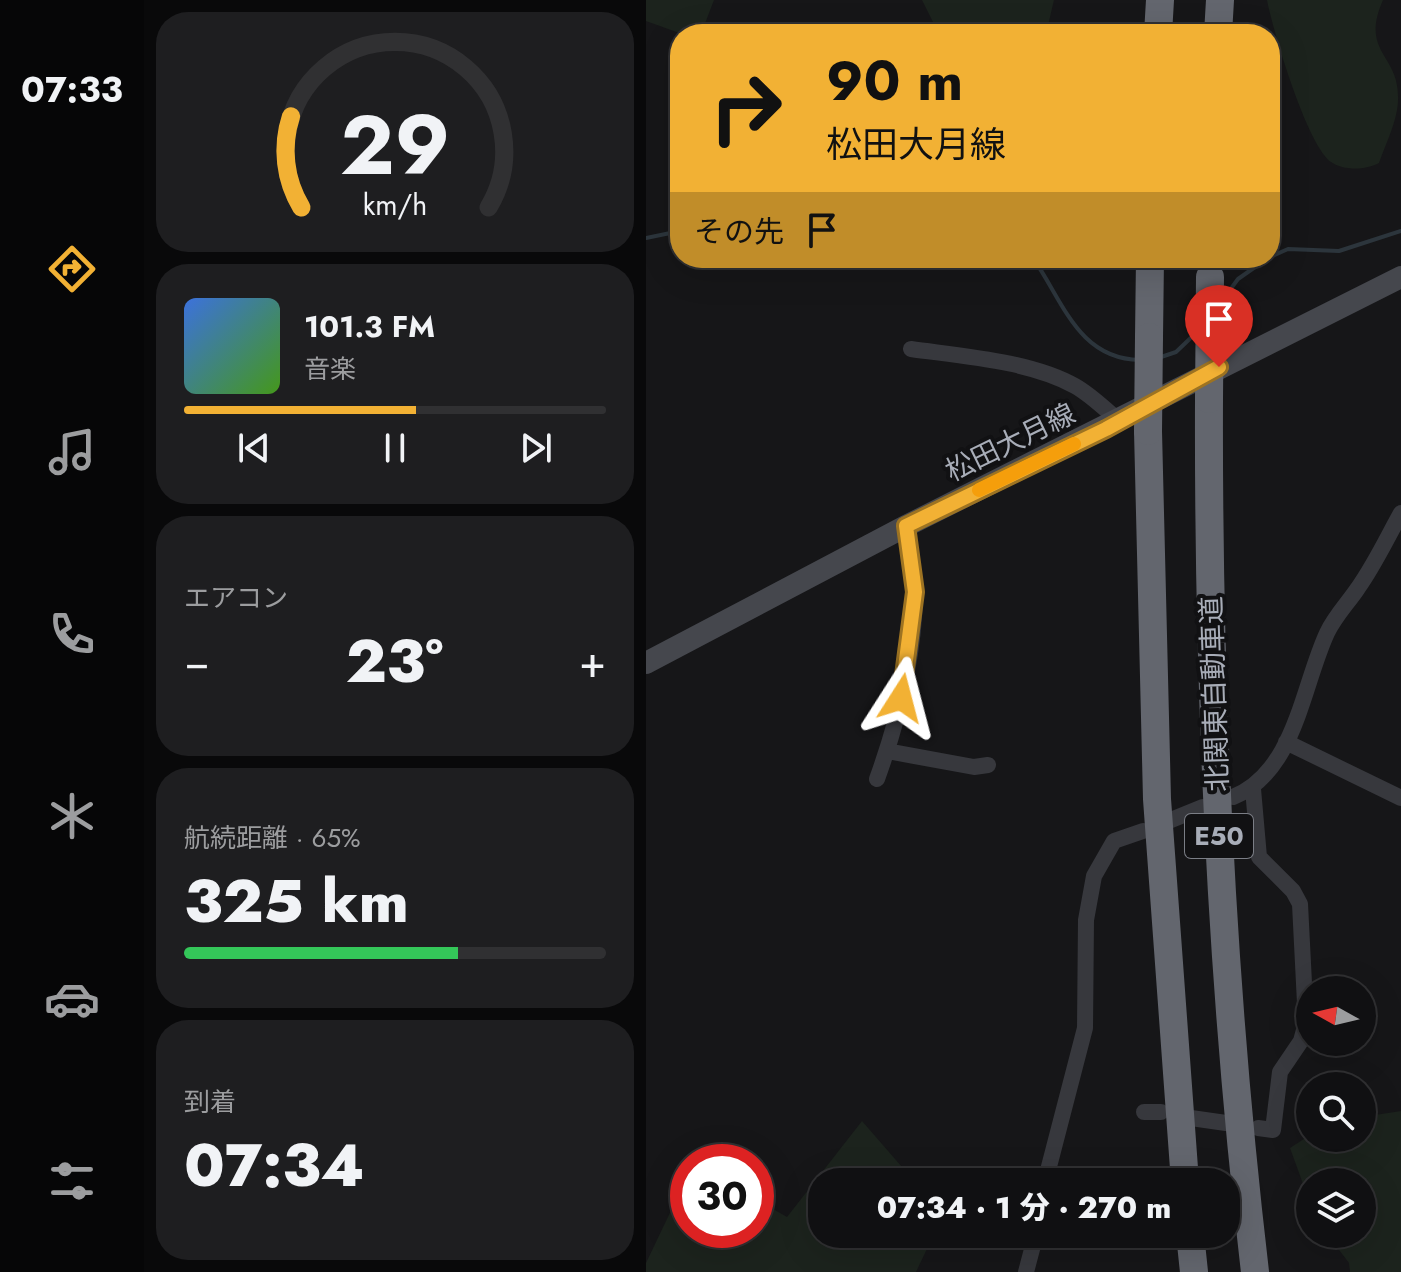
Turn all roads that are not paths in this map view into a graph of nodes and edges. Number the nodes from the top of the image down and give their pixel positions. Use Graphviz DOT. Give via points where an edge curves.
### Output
graph roads {
  1 [pos="1160,0"];
  2 [pos="1220,0"];
  3 [pos="1159,24"];
  4 [pos="1219,24"];
  5 [pos="1150,268"];
  6 [pos="1210,268"];
  7 [pos="1401,277"];
  8 [pos="911,349"];
  9 [pos="1119,421"];
  10 [pos="1401,513"];
  11 [pos="906,526"];
  12 [pos="646,663"];
  13 [pos="1286,742"];
  14 [pos="887,751"];
  15 [pos="988,765"];
  16 [pos="877,779"];
  17 [pos="1253,789"];
  18 [pos="1233,797"];
  19 [pos="1401,798"];
  20 [pos="1203,807"];
  21 [pos="1171,820"];
  22 [pos="1143,831"];
  23 [pos="1191,1118"];
  24 [pos="1226,1123"];
  25 [pos="1258,1128"];
  26 [pos="1049,1168"];
  27 [pos="1184,1168"];
  28 [pos="1032,1248"];
  29 [pos="1191,1248"];
  30 [pos="1026,1272"];
  31 [pos="1194,1272"];
  32 [pos="1255,1272"];
  1 -- 3 [label="highway"];
  2 -- 4 [label="highway"];
  5 -- 27 [label="highway, E50, bridge" via="1148,431 1157,799"];
  6 -- 32 [label="highway, 北関東自動車道 / E50, bridge" via="1211,643 1223,908"];
  7 -- 9 [label="main road, 松田大月線"];
  8 -- 9 [label="street" via="1059,379"];
  9 -- 11 [label="main road, 松田大月線"];
  10 -- 13 [label="street" via="1327,634"];
  11 -- 12 [label="main road, 松田大月線"];
  11 -- 14 [label="street" via="915,592 901,698"];
  13 -- 17 [label="street"];
  13 -- 19 [label="street"];
  14 -- 15 [label="street"];
  14 -- 16 [label="street"];
  17 -- 18 [label="street"];
  17 -- 25 [label="street" via="1259,857 1300,904 1306,1023 1301,1041 1280,1072 1273,1130"];
  20 -- 21 [label="street"];
  22 -- 26 [label="street" via="1114,841 1094,876 1086,920 1085,1028"];
  23 -- 24 [label="street"];
  28 -- 30 [label="street"];
  29 -- 31 [label="highway"];
}
